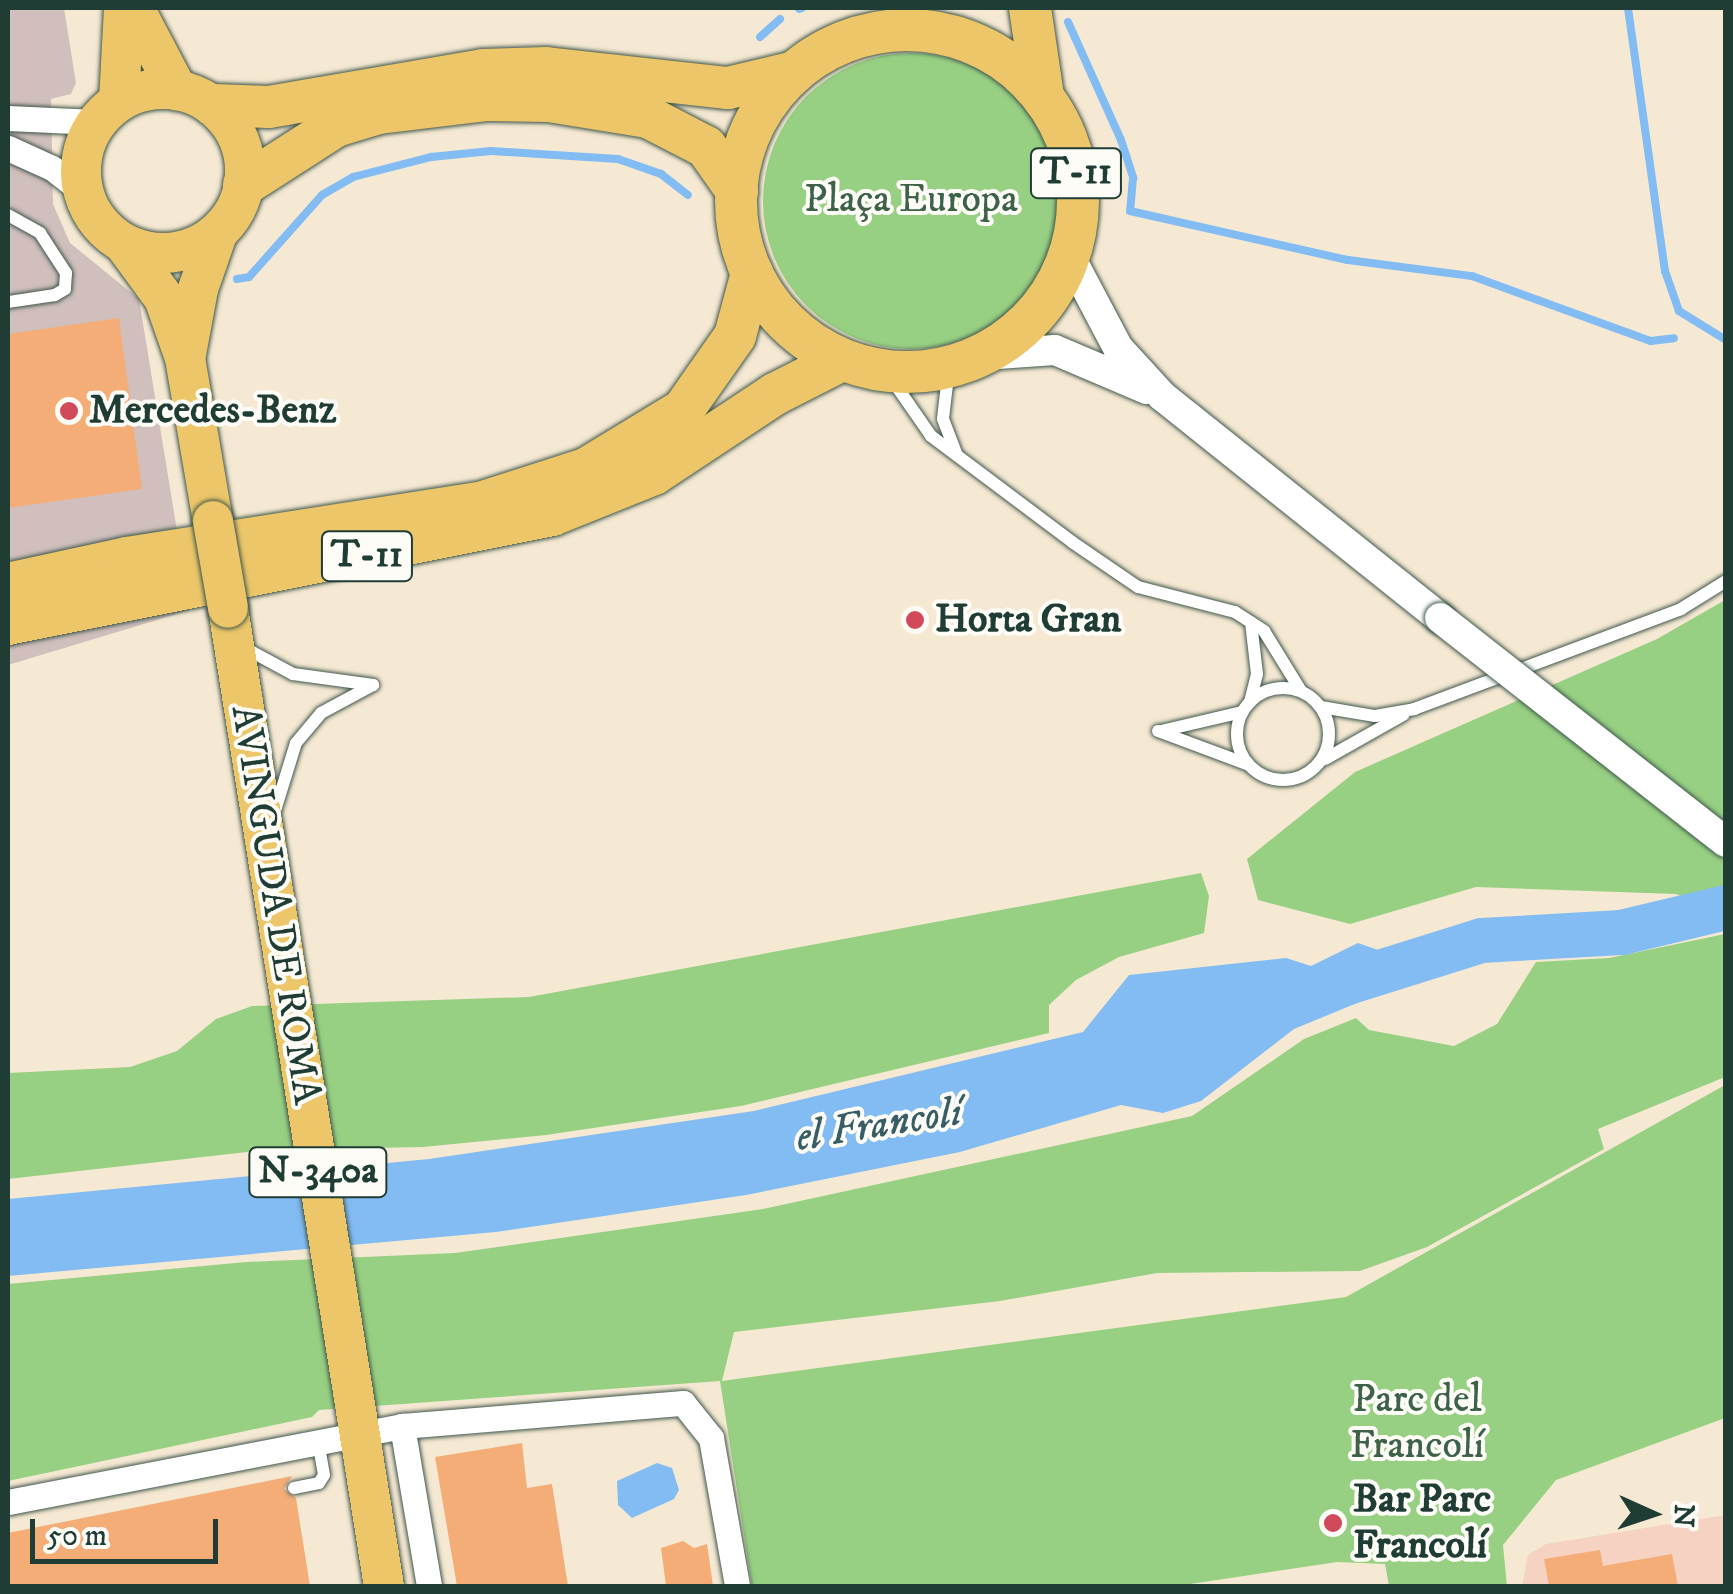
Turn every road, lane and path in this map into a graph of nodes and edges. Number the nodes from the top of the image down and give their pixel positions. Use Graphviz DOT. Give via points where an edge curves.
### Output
graph roads {
  1 [pos="124,8"];
  2 [pos="134,8"];
  3 [pos="1030,8"];
  4 [pos="935,19"];
  5 [pos="794,72"];
  6 [pos="1043,96"];
  7 [pos="195,98"];
  8 [pos="108,112"];
  9 [pos="8,118"];
  10 [pos="8,148"];
  11 [pos="244,186"];
  12 [pos="83,192"];
  13 [pos="737,192"];
  14 [pos="8,215"];
  15 [pos="217,234"];
  16 [pos="125,245"];
  17 [pos="1070,256"];
  18 [pos="752,273"];
  19 [pos="8,302"];
  20 [pos="185,358"];
  21 [pos="1110,358"];
  22 [pos="842,360"];
  23 [pos="966,361"];
  24 [pos="886,371"];
  25 [pos="958,458"];
  26 [pos="1726,581"];
  27 [pos="8,584"];
  28 [pos="1251,622"];
  29 [pos="8,624"];
  30 [pos="230,625"];
  31 [pos="1301,691"];
  32 [pos="1246,707"];
  33 [pos="1321,707"];
  34 [pos="1414,708"];
  35 [pos="1320,762"];
  36 [pos="1248,766"];
  37 [pos="1726,842"];
  38 [pos="264,843"];
  39 [pos="402,1426"];
  40 [pos="360,1434"];
  41 [pos="318,1442"];
  42 [pos="294,1488"];
  43 [pos="8,1502"];
  44 [pos="383,1582"];
  45 [pos="429,1586"];
  46 [pos="737,1586"];
  1 -- 8 [label="main road"];
  2 -- 7 [label="main road"];
  3 -- 6 [label="highway, T-11"];
  4 -- 5 [label="highway, T-11" via="854,38"];
  4 -- 6 [label="highway, T-11"];
  5 -- 7 [label="highway" via="728,88 546,68 484,70 269,108"];
  5 -- 13 [label="highway, T-11" via="754,126"];
  6 -- 17 [label="highway, T-11" via="1070,148 1076,176"];
  7 -- 8 [label="main road" via="148,90"];
  7 -- 11 [label="main road" via="238,138"];
  8 -- 9 [label="street"];
  8 -- 12 [label="main road" via="80,163"];
  10 -- 12 [label="street" via="52,168"];
  11 -- 13 [label="highway" via="336,126 379,113 518,100 648,116 706,147"];
  11 -- 15 [label="main road, N-340a"];
  12 -- 16 [label="main road, N-340a" via="98,223"];
  13 -- 18 [label="highway, T-11"];
  14 -- 19 [label="lane" via="40,234 66,273 65,288 55,295"];
  15 -- 16 [label="main road" via="179,252"];
  15 -- 20 [label="main road, AVINGUDA DE ROMA / N-340a"];
  16 -- 20 [label="main road, AVINGUDA DE ROMA / N-340a" via="164,298"];
  17 -- 21 [label="street"];
  17 -- 23 [label="highway, T-11" via="1034,316"];
  18 -- 22 [label="highway, T-11" via="799,334"];
  18 -- 27 [label="highway, T-11" via="735,336 683,410 586,469 480,503 127,558"];
  20 -- 30 [label="main road, AVINGUDA DE ROMA / N-340a, bridge"];
  21 -- 23 [label="street" via="1055,350"];
  21 -- 37 [label="street, bridge"];
  22 -- 24 [label="highway, T-11"];
  22 -- 29 [label="highway, T-11" via="775,394 654,474 552,516"];
  23 -- 24 [label="highway, T-11"];
  23 -- 25 [label="lane" via="943,419"];
  24 -- 25 [label="lane" via="931,436"];
  25 -- 28 [label="lane" via="1138,587 1204,601"];
  26 -- 34 [label="lane" via="1681,609"];
  28 -- 31 [label="lane" via="1279,647"];
  28 -- 32 [label="lane" via="1257,674"];
  30 -- 38 [label="main road, AVINGUDA DE ROMA / N-340a"];
  30 -- 38 [label="lane" via="293,674 373,685 321,714 296,743"];
  31 -- 32 [label="lane" via="1274,688"];
  31 -- 33 [label="lane"];
  32 -- 36 [label="lane" via="1237,740"];
  32 -- 36 [label="lane" via="1158,731"];
  33 -- 34 [label="lane" via="1375,716"];
  33 -- 35 [label="lane" via="1330,735"];
  34 -- 35 [label="lane"];
  35 -- 36 [label="lane" via="1285,781"];
  38 -- 40 [label="main road, AVINGUDA DE ROMA / N-340a"];
  39 -- 40 [label="street"];
  39 -- 45 [label="street"];
  39 -- 46 [label="street" via="683,1403 710,1438"];
  40 -- 41 [label="street"];
  40 -- 44 [label="main road, AVINGUDA DE ROMA / N-340a"];
  41 -- 42 [label="lane" via="324,1475 319,1483"];
  41 -- 43 [label="street"];
}
